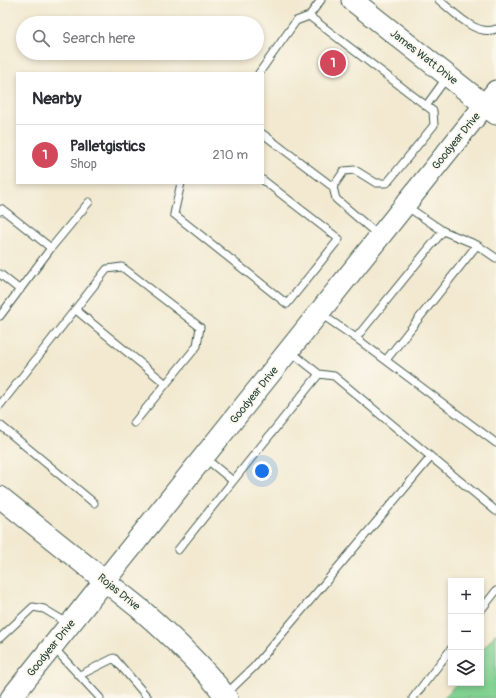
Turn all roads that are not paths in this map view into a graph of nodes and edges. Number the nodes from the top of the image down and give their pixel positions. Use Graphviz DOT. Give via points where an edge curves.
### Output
graph roads {
  1 [pos="321,0"];
  2 [pos="352,0"];
  3 [pos="439,0"];
  4 [pos="308,16"];
  5 [pos="496,29"];
  6 [pos="260,72"];
  7 [pos="448,75"];
  8 [pos="492,104"];
  9 [pos="426,106"];
  10 [pos="264,135"];
  11 [pos="264,181"];
  12 [pos="181,184"];
  13 [pos="333,187"];
  14 [pos="89,202"];
  15 [pos="405,205"];
  16 [pos="0,211"];
  17 [pos="443,231"];
  18 [pos="380,236"];
  19 [pos="477,245"];
  20 [pos="51,248"];
  21 [pos="496,258"];
  22 [pos="0,274"];
  23 [pos="20,290"];
  24 [pos="76,310"];
  25 [pos="319,313"];
  26 [pos="0,316"];
  27 [pos="356,338"];
  28 [pos="289,350"];
  29 [pos="386,360"];
  30 [pos="319,374"];
  31 [pos="166,384"];
  32 [pos="0,405"];
  33 [pos="134,423"];
  34 [pos="0,425"];
  35 [pos="496,443"];
  36 [pos="204,457"];
  37 [pos="431,457"];
  38 [pos="233,481"];
  39 [pos="0,497"];
  40 [pos="94,503"];
  41 [pos="496,511"];
  42 [pos="178,550"];
  43 [pos="105,581"];
  44 [pos="496,591"];
  45 [pos="484,606"];
  46 [pos="70,624"];
  47 [pos="0,638"];
  48 [pos="52,646"];
  49 [pos="450,650"];
  50 [pos="80,675"];
  51 [pos="226,697"];
  52 [pos="11,698"];
  53 [pos="100,698"];
  54 [pos="148,698"];
  55 [pos="413,698"];
  1 -- 4 [label="lane"];
  2 -- 7 [label="street, James Watt Drive"];
  3 -- 5 [label="lane" via="473,27 483,31"];
  4 -- 6 [label="lane" via="296,21"];
  4 -- 9 [label="lane"];
  7 -- 8 [label="street, James Watt Drive" via="467,90"];
  7 -- 9 [label="lane"];
  8 -- 15 [label="street, Goodyear Drive"];
  9 -- 13 [label="lane" via="434,112 434,125 387,183 376,183 355,170 344,171"];
  10 -- 13 [label="lane"];
  11 -- 12 [label="lane" via="339,239 288,304 174,214"];
  13 -- 18 [label="lane" via="336,199"];
  14 -- 20 [label="lane"];
  15 -- 17 [label="lane"];
  15 -- 18 [label="street, Goodyear Drive"];
  16 -- 20 [label="lane" via="2,209"];
  17 -- 19 [label="lane"];
  17 -- 27 [label="lane"];
  18 -- 25 [label="street, Goodyear Drive"];
  19 -- 21 [label="lane"];
  19 -- 29 [label="lane"];
  20 -- 23 [label="lane"];
  22 -- 23 [label="lane"];
  23 -- 26 [label="lane"];
  24 -- 31 [label="lane"];
  24 -- 31 [label="lane" via="107,269 122,267 200,327 196,346"];
  24 -- 32 [label="lane"];
  25 -- 27 [label="lane"];
  25 -- 28 [label="street, Goodyear Drive"];
  27 -- 29 [label="lane"];
  28 -- 30 [label="lane"];
  28 -- 36 [label="street, Goodyear Drive"];
  29 -- 35 [label="lane"];
  30 -- 37 [label="lane" via="334,376"];
  30 -- 38 [label="lane"];
  31 -- 33 [label="lane"];
  34 -- 40 [label="lane"];
  36 -- 38 [label="lane"];
  36 -- 43 [label="street, Goodyear Drive"];
  37 -- 41 [label="lane"];
  37 -- 51 [label="lane"];
  38 -- 42 [label="lane"];
  39 -- 43 [label="street, Rojas Drive"];
  43 -- 46 [label="street, Goodyear Drive"];
  43 -- 51 [label="street, Rojas Drive" via="160,627"];
  44 -- 45 [label="lane"];
  46 -- 47 [label="lane" via="44,609 33,607"];
  46 -- 48 [label="street, Goodyear Drive"];
  48 -- 50 [label="lane"];
  48 -- 52 [label="street, Goodyear Drive"];
  49 -- 55 [label="lane"];
  50 -- 53 [label="lane"];
  50 -- 54 [label="lane" via="114,658"];
}
